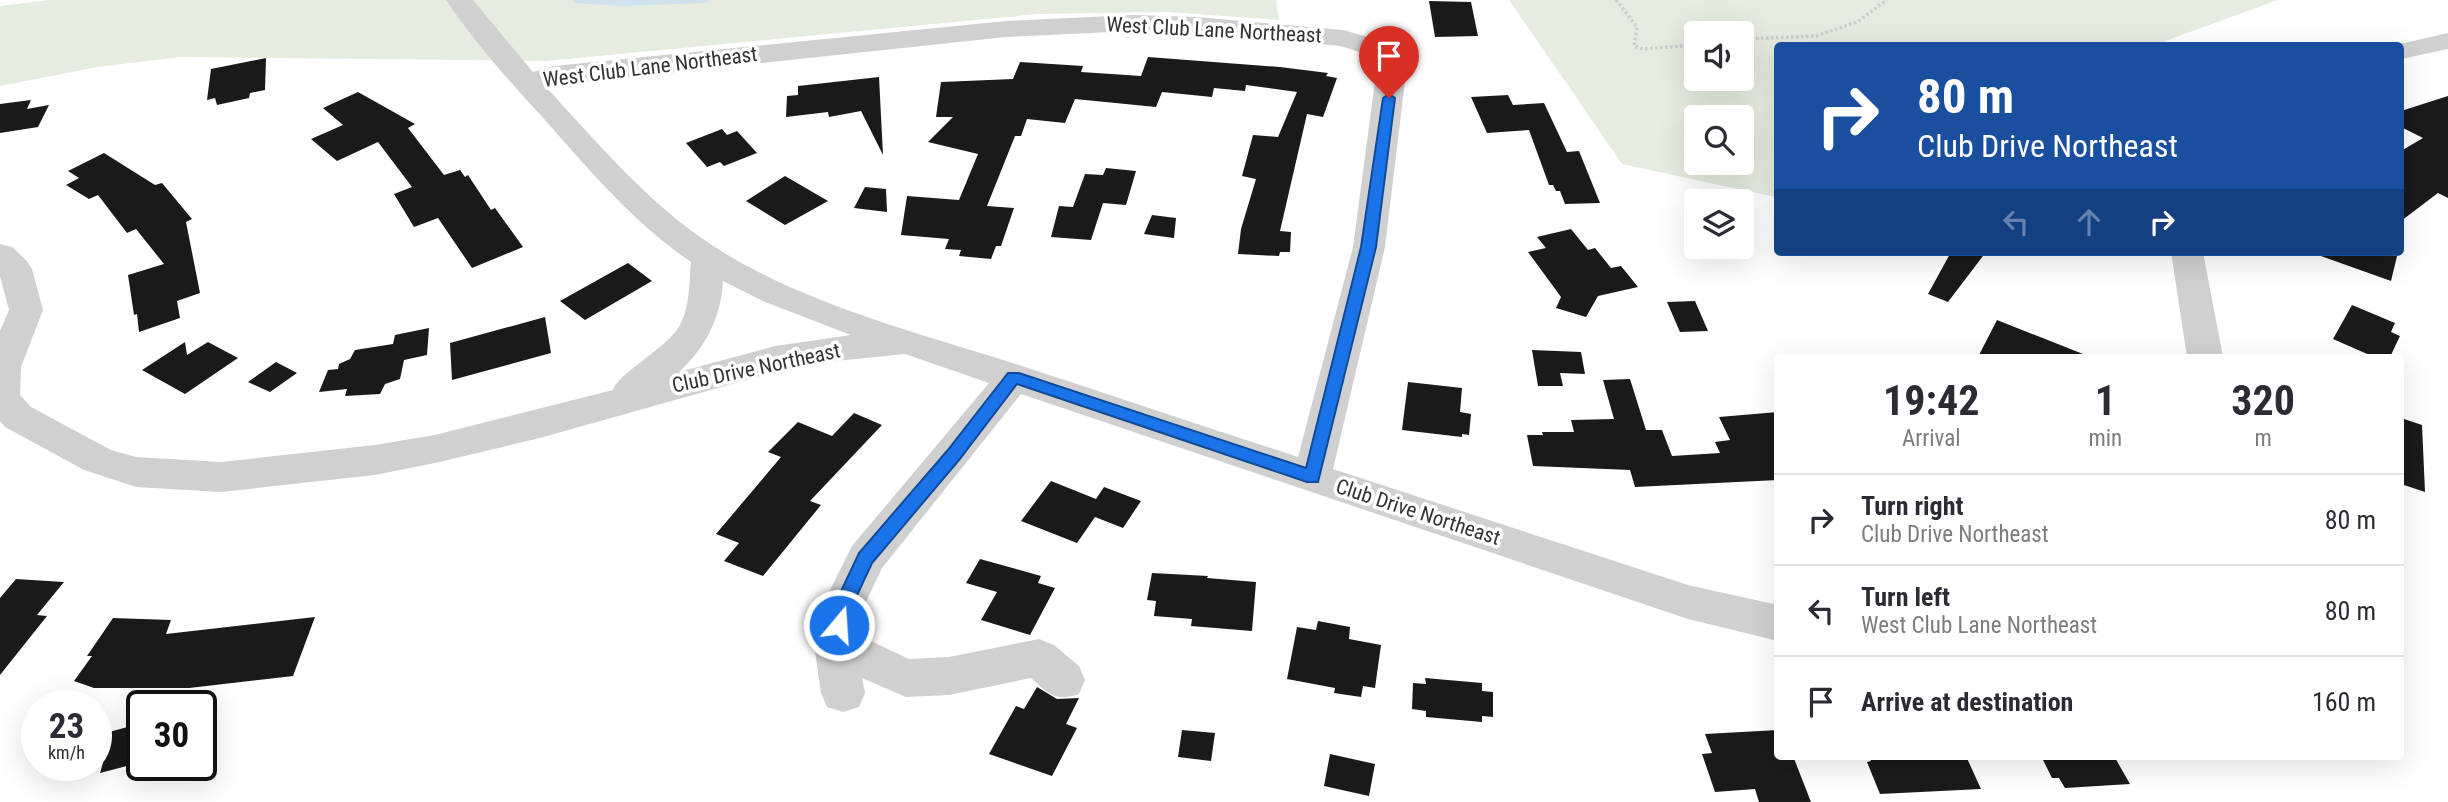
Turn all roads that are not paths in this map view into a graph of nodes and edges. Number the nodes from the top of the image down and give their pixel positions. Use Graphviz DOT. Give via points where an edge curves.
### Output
graph roads {
  1 [pos="459,0"];
  2 [pos="2443,46"];
  3 [pos="2404,51"];
  4 [pos="527,82"];
  5 [pos="0,255"];
  6 [pos="2188,256"];
  7 [pos="708,258"];
  8 [pos="906,342"];
  9 [pos="2204,354"];
  10 [pos="1014,377"];
  11 [pos="1,398"];
  12 [pos="578,412"];
  13 [pos="1312,477"];
  14 [pos="1774,622"];
  15 [pos="835,644"];
  16 [pos="1063,680"];
  17 [pos="843,693"];
  1 -- 4 [label="street"];
  2 -- 3 [label="street"];
  4 -- 7 [label="street" via="619,185"];
  4 -- 13 [label="street, West Club Lane Northeast" via="554,75 1069,24 1197,25 1343,38 1376,48 1385,55 1392,73 1368,247"];
  5 -- 11 [label="street, Club Drive Northeast" via="15,269 26,310 3,367"];
  6 -- 9 [label="street"];
  7 -- 8 [label="street" via="790,300"];
  7 -- 12 [label="street" via="703,309 685,345 640,383"];
  8 -- 10 [label="street, Club Drive Northeast"];
  8 -- 12 [label="street, Club Drive Northeast" via="775,359"];
  10 -- 13 [label="street, Club Drive Northeast"];
  10 -- 15 [label="street" via="866,558 843,606"];
  11 -- 12 [label="street, Club Drive Northeast" via="18,417 98,460 136,472 186,477 293,471 375,460 496,435"];
  13 -- 14 [label="street, Club Drive Northeast" via="1688,602"];
  15 -- 16 [label="street" via="906,678 949,676 1039,658"];
  15 -- 17 [label="street"];
}
